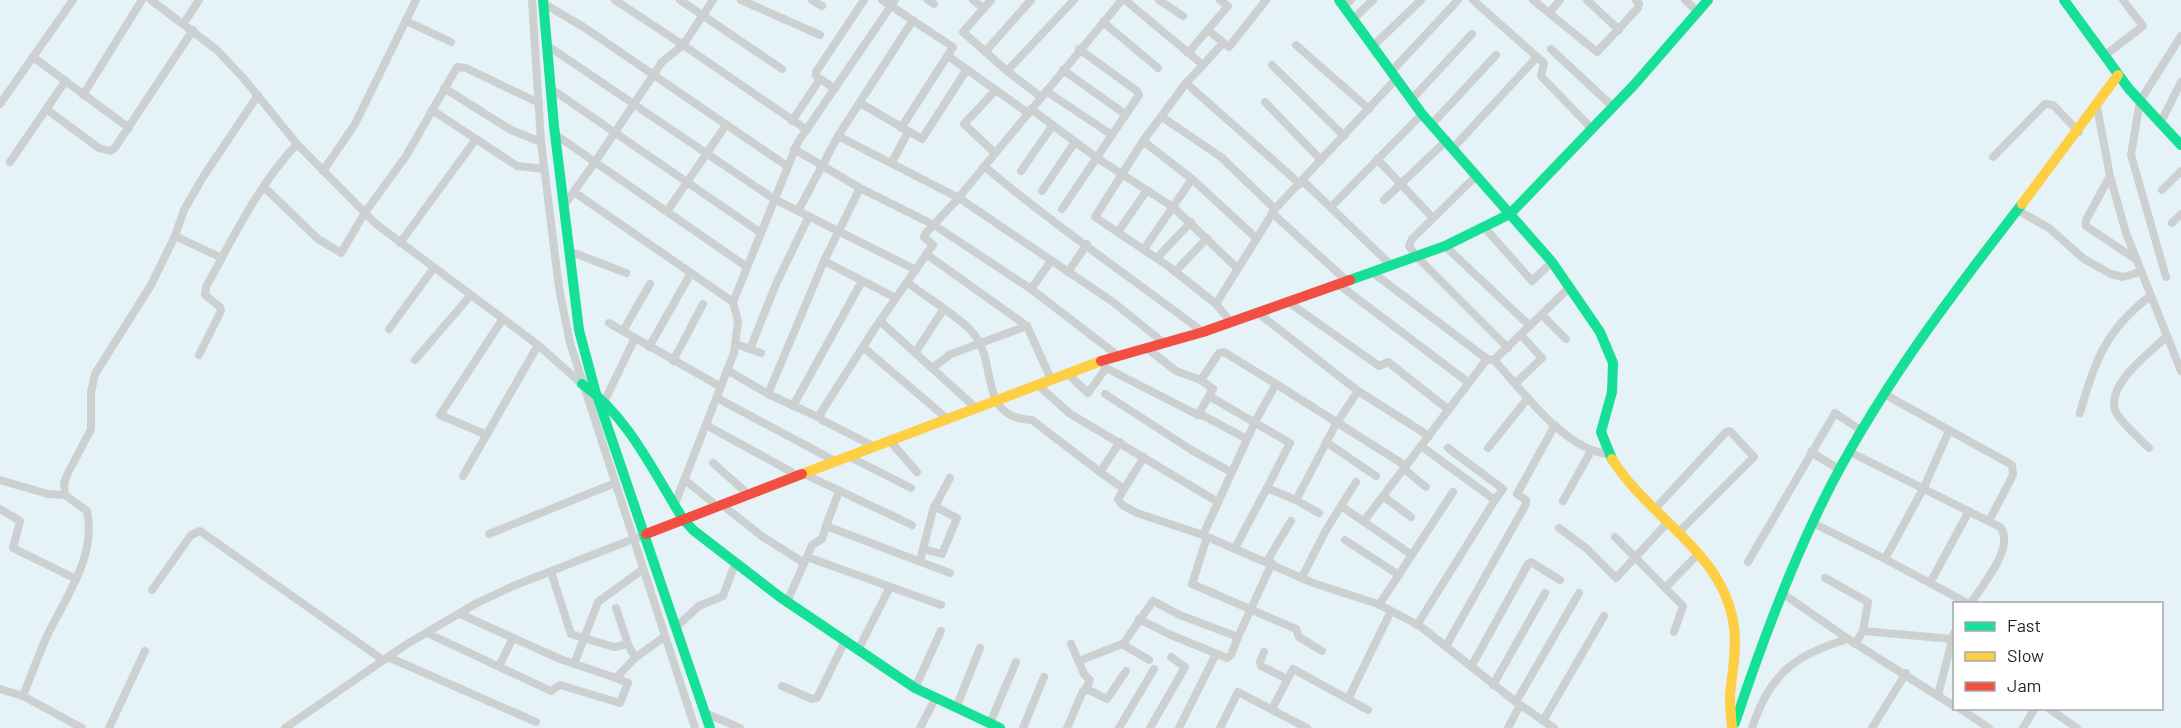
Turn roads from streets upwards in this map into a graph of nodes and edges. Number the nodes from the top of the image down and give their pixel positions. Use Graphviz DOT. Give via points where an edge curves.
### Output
graph roads {
  1 [pos="73,0"];
  2 [pos="142,0"];
  3 [pos="151,0"];
  4 [pos="198,0"];
  5 [pos="416,0"];
  6 [pos="680,0"];
  7 [pos="713,0"];
  8 [pos="741,0"];
  9 [pos="812,0"];
  10 [pos="864,0"];
  11 [pos="882,0"];
  12 [pos="972,0"];
  13 [pos="991,0"];
  14 [pos="1031,0"];
  15 [pos="1074,0"];
  16 [pos="1124,0"];
  17 [pos="1159,0"];
  18 [pos="1220,0"];
  19 [pos="1266,0"];
  20 [pos="1373,0"];
  21 [pos="1421,0"];
  22 [pos="1458,0"];
  23 [pos="1473,0"];
  24 [pos="1533,0"];
  25 [pos="1560,0"];
  26 [pos="1587,0"];
  27 [pos="1636,0"];
  28 [pos="1684,0"];
  29 [pos="1708,0"];
  30 [pos="2064,0"];
  31 [pos="2123,0"];
  32 [pos="539,1"];
  33 [pos="619,1"];
  34 [pos="1344,2"];
  35 [pos="161,3"];
  36 [pos="893,3"];
  37 [pos="1230,3"];
  38 [pos="822,6"];
  39 [pos="983,8"];
  40 [pos="1550,12"];
  41 [pos="1698,12"];
  42 [pos="703,16"];
  43 [pos="1184,16"];
  44 [pos="1353,19"];
  45 [pos="913,20"];
  46 [pos="406,21"];
  47 [pos="1103,22"];
  48 [pos="184,23"];
  49 [pos="193,30"];
  50 [pos="1208,30"];
  51 [pos="1619,30"];
  52 [pos="1472,34"];
  53 [pos="820,35"];
  54 [pos="2181,36"];
  55 [pos="451,42"];
  56 [pos="1222,43"];
  57 [pos="683,45"];
  58 [pos="1296,45"];
  59 [pos="548,46"];
  60 [pos="1373,46"];
  61 [pos="1079,49"];
  62 [pos="1551,49"];
  63 [pos="985,52"];
  64 [pos="1188,53"];
  65 [pos="1496,55"];
  66 [pos="948,56"];
  67 [pos="2104,56"];
  68 [pos="33,57"];
  69 [pos="1537,57"];
  70 [pos="1203,65"];
  71 [pos="1272,65"];
  72 [pos="1158,68"];
  73 [pos="782,69"];
  74 [pos="967,69"];
  75 [pos="1063,70"];
  76 [pos="1007,71"];
  77 [pos="654,75"];
  78 [pos="2118,75"];
  79 [pos="1393,76"];
  80 [pos="820,79"];
  81 [pos="1186,82"];
  82 [pos="2181,82"];
  83 [pos="64,83"];
  84 [pos="444,88"];
  85 [pos="836,88"];
  86 [pos="553,90"];
  87 [pos="996,90"];
  88 [pos="1043,94"];
  89 [pos="258,95"];
  90 [pos="83,96"];
  91 [pos="1411,100"];
  92 [pos="2140,101"];
  93 [pos="1264,102"];
  94 [pos="539,103"];
  95 [pos="860,103"];
  96 [pos="0,104"];
  97 [pos="635,104"];
  98 [pos="2097,106"];
  99 [pos="1613,107"];
  100 [pos="46,109"];
  101 [pos="1369,109"];
  102 [pos="432,110"];
  103 [pos="1030,111"];
  104 [pos="1125,114"];
  105 [pos="1422,114"];
  106 [pos="1162,117"];
  107 [pos="792,121"];
  108 [pos="2160,123"];
  109 [pos="1432,124"];
  110 [pos="726,125"];
  111 [pos="1053,125"];
  112 [pos="129,128"];
  113 [pos="1592,129"];
  114 [pos="807,130"];
  115 [pos="905,130"];
  116 [pos="614,132"];
  117 [pos="2079,132"];
  118 [pos="556,135"];
  119 [pos="1112,135"];
  120 [pos="838,136"];
  121 [pos="1344,136"];
  122 [pos="476,139"];
  123 [pos="1143,141"];
  124 [pos="541,142"];
  125 [pos="1075,142"];
  126 [pos="297,144"];
  127 [pos="1450,144"];
  128 [pos="2181,145"];
  129 [pos="794,149"];
  130 [pos="995,153"];
  131 [pos="707,155"];
  132 [pos="1993,157"];
  133 [pos="1097,158"];
  134 [pos="1377,159"];
  135 [pos="1321,160"];
  136 [pos="10,162"];
  137 [pos="595,162"];
  138 [pos="892,162"];
  139 [pos="551,166"];
  140 [pos="787,166"];
  141 [pos="822,166"];
  142 [pos="984,166"];
  143 [pos="323,171"];
  144 [pos="1021,171"];
  145 [pos="2181,171"];
  146 [pos="1121,174"];
  147 [pos="1476,176"];
  148 [pos="2110,176"];
  149 [pos="1192,178"];
  150 [pos="1301,183"];
  151 [pos="1402,183"];
  152 [pos="687,184"];
  153 [pos="264,187"];
  154 [pos="860,188"];
  155 [pos="1147,190"];
  156 [pos="2162,190"];
  157 [pos="1042,191"];
  158 [pos="574,192"];
  159 [pos="958,198"];
  160 [pos="774,199"];
  161 [pos="1384,200"];
  162 [pos="565,204"];
  163 [pos="1173,207"];
  164 [pos="1330,207"];
  165 [pos="1062,209"];
  166 [pos="668,210"];
  167 [pos="798,211"];
  168 [pos="1273,211"];
  169 [pos="2019,211"];
  170 [pos="364,214"];
  171 [pos="1510,214"];
  172 [pos="2181,214"];
  173 [pos="809,216"];
  174 [pos="1434,218"];
  175 [pos="1191,222"];
  176 [pos="2172,223"];
  177 [pos="934,225"];
  178 [pos="1484,226"];
  179 [pos="838,231"];
  180 [pos="1118,232"];
  181 [pos="761,233"];
  182 [pos="175,236"];
  183 [pos="1207,238"];
  184 [pos="1256,238"];
  185 [pos="400,243"];
  186 [pos="1087,244"];
  187 [pos="1445,246"];
  188 [pos="1144,249"];
  189 [pos="569,250"];
  190 [pos="927,254"];
  191 [pos="1416,256"];
  192 [pos="222,258"];
  193 [pos="1157,258"];
  194 [pos="2134,258"];
  195 [pos="824,261"];
  196 [pos="1050,261"];
  197 [pos="1552,262"];
  198 [pos="1391,265"];
  199 [pos="747,267"];
  200 [pos="1237,268"];
  201 [pos="433,269"];
  202 [pos="916,270"];
  203 [pos="1068,272"];
  204 [pos="1175,272"];
  205 [pos="1372,272"];
  206 [pos="2140,272"];
  207 [pos="626,273"];
  208 [pos="690,273"];
  209 [pos="2166,277"];
  210 [pos="862,281"];
  211 [pos="907,282"];
  212 [pos="1343,282"];
  213 [pos="650,284"];
  214 [pos="1570,287"];
  215 [pos="1031,289"];
  216 [pos="470,296"];
  217 [pos="2149,297"];
  218 [pos="896,298"];
  219 [pos="733,302"];
  220 [pos="1287,302"];
  221 [pos="703,304"];
  222 [pos="1216,304"];
  223 [pos="943,310"];
  224 [pos="1258,312"];
  225 [pos="1542,315"];
  226 [pos="502,320"];
  227 [pos="880,321"];
  228 [pos="1230,321"];
  229 [pos="609,323"];
  230 [pos="1027,326"];
  231 [pos="1530,326"];
  232 [pos="389,329"];
  233 [pos="623,331"];
  234 [pos="1203,332"];
  235 [pos="1521,335"];
  236 [pos="2166,337"];
  237 [pos="635,338"];
  238 [pos="1566,339"];
  239 [pos="736,344"];
  240 [pos="979,344"];
  241 [pos="1164,344"];
  242 [pos="538,345"];
  243 [pos="649,347"];
  244 [pos="863,347"];
  245 [pos="1147,348"];
  246 [pos="1508,348"];
  247 [pos="750,349"];
  248 [pos="761,352"];
  249 [pos="915,353"];
  250 [pos="199,355"];
  251 [pos="1117,355"];
  252 [pos="1490,359"];
  253 [pos="415,360"];
  254 [pos="673,361"];
  255 [pos="1104,365"];
  256 [pos="932,368"];
  257 [pos="727,370"];
  258 [pos="2181,371"];
  259 [pos="1067,373"];
  260 [pos="1051,379"];
  261 [pos="1201,380"];
  262 [pos="1469,383"];
  263 [pos="1516,383"];
  264 [pos="1037,384"];
  265 [pos="1276,384"];
  266 [pos="589,387"];
  267 [pos="721,387"];
  268 [pos="1358,391"];
  269 [pos="768,394"];
  270 [pos="1105,394"];
  271 [pos="1886,395"];
  272 [pos="1209,396"];
  273 [pos="717,398"];
  274 [pos="1528,398"];
  275 [pos="604,402"];
  276 [pos="994,402"];
  277 [pos="793,406"];
  278 [pos="976,408"];
  279 [pos="1449,410"];
  280 [pos="2080,413"];
  281 [pos="1198,415"];
  282 [pos="945,417"];
  283 [pos="820,418"];
  284 [pos="1255,422"];
  285 [pos="1336,424"];
  286 [pos="706,425"];
  287 [pos="1555,425"];
  288 [pos="1862,431"];
  289 [pos="1949,431"];
  290 [pos="486,435"];
  291 [pos="1429,436"];
  292 [pos="1247,439"];
  293 [pos="890,440"];
  294 [pos="1120,442"];
  295 [pos="1326,442"];
  296 [pos="873,446"];
  297 [pos="1421,446"];
  298 [pos="1448,448"];
  299 [pos="1488,448"];
  300 [pos="2149,448"];
  301 [pos="1592,451"];
  302 [pos="1811,452"];
  303 [pos="1850,452"];
  304 [pos="1609,454"];
  305 [pos="848,456"];
  306 [pos="1144,457"];
  307 [pos="835,461"];
  308 [pos="713,463"];
  309 [pos="1405,468"];
  310 [pos="1840,470"];
  311 [pos="917,472"];
  312 [pos="1100,472"];
  313 [pos="1231,472"];
  314 [pos="800,474"];
  315 [pos="463,476"];
  316 [pos="1376,476"];
  317 [pos="950,478"];
  318 [pos="0,480"];
  319 [pos="685,480"];
  320 [pos="1356,482"];
  321 [pos="615,483"];
  322 [pos="1426,487"];
  323 [pos="1924,487"];
  324 [pos="911,488"];
  325 [pos="1267,488"];
  326 [pos="1124,489"];
  327 [pos="1503,489"];
  328 [pos="839,491"];
  329 [pos="1453,492"];
  330 [pos="748,494"];
  331 [pos="1516,494"];
  332 [pos="65,495"];
  333 [pos="1383,496"];
  334 [pos="1296,500"];
  335 [pos="1495,500"];
  336 [pos="1216,501"];
  337 [pos="1563,501"];
  338 [pos="719,505"];
  339 [pos="674,506"];
  340 [pos="934,506"];
  341 [pos="1341,506"];
  342 [pos="0,509"];
  343 [pos="1655,509"];
  344 [pos="1969,511"];
  345 [pos="1319,513"];
  346 [pos="1411,517"];
  347 [pos="683,519"];
  348 [pos="1291,520"];
  349 [pos="1364,520"];
  350 [pos="1989,521"];
  351 [pos="1668,522"];
  352 [pos="1813,523"];
  353 [pos="912,525"];
  354 [pos="826,526"];
  355 [pos="1559,528"];
  356 [pos="1679,532"];
  357 [pos="489,534"];
  358 [pos="1205,536"];
  359 [pos="640,537"];
  360 [pos="1615,537"];
  361 [pos="1345,540"];
  362 [pos="923,549"];
  363 [pos="1235,549"];
  364 [pos="1699,553"];
  365 [pos="1412,555"];
  366 [pos="1636,557"];
  367 [pos="1885,559"];
  368 [pos="806,560"];
  369 [pos="920,561"];
  370 [pos="1270,562"];
  371 [pos="1748,562"];
  372 [pos="735,564"];
  373 [pos="642,570"];
  374 [pos="551,572"];
  375 [pos="950,573"];
  376 [pos="1399,575"];
  377 [pos="1302,578"];
  378 [pos="1825,578"];
  379 [pos="76,579"];
  380 [pos="1560,580"];
  381 [pos="1930,583"];
  382 [pos="890,586"];
  383 [pos="1665,588"];
  384 [pos="152,590"];
  385 [pos="1782,592"];
  386 [pos="1545,593"];
  387 [pos="1579,593"];
  388 [pos="787,602"];
  389 [pos="1968,602"];
  390 [pos="1971,602"];
  391 [pos="941,605"];
  392 [pos="1379,605"];
  393 [pos="616,608"];
  394 [pos="1252,609"];
  395 [pos="1391,611"];
  396 [pos="460,614"];
  397 [pos="1604,616"];
  398 [pos="1140,619"];
  399 [pos="1417,625"];
  400 [pos="676,627"];
  401 [pos="941,631"];
  402 [pos="1863,631"];
  403 [pos="1674,632"];
  404 [pos="427,633"];
  405 [pos="584,636"];
  406 [pos="1953,636"];
  407 [pos="664,637"];
  408 [pos="513,638"];
  409 [pos="1238,638"];
  410 [pos="845,641"];
  411 [pos="1851,642"];
  412 [pos="628,644"];
  413 [pos="1071,644"];
  414 [pos="1123,644"];
  415 [pos="1446,646"];
  416 [pos="980,648"];
  417 [pos="858,650"];
  418 [pos="146,651"];
  419 [pos="1322,651"];
  420 [pos="1264,652"];
  421 [pos="1216,654"];
  422 [pos="1171,657"];
  423 [pos="635,658"];
  424 [pos="385,659"];
  425 [pos="1149,660"];
  426 [pos="1079,661"];
  427 [pos="1016,662"];
  428 [pos="574,664"];
  429 [pos="499,666"];
  430 [pos="1471,667"];
  431 [pos="682,669"];
  432 [pos="1154,669"];
  433 [pos="1126,671"];
  434 [pos="1906,673"];
  435 [pos="1044,677"];
  436 [pos="616,678"];
  437 [pos="1287,679"];
  438 [pos="1493,685"];
  439 [pos="782,686"];
  440 [pos="915,688"];
  441 [pos="0,689"];
  442 [pos="1085,690"];
  443 [pos="1938,695"];
  444 [pos="23,696"];
  445 [pos="935,699"];
  446 [pos="1348,699"];
  447 [pos="1518,704"];
  448 [pos="1953,705"];
  449 [pos="956,708"];
  450 [pos="1272,709"];
  451 [pos="1368,710"];
  452 [pos="2034,710"];
  453 [pos="2051,710"];
  454 [pos="1968,711"];
  455 [pos="705,713"];
  456 [pos="1543,721"];
  457 [pos="536,722"];
  458 [pos="976,723"];
  459 [pos="68,725"];
  460 [pos="995,726"];
  461 [pos="82,728"];
  462 [pos="109,728"];
  463 [pos="285,728"];
  464 [pos="695,728"];
  465 [pos="710,728"];
  466 [pos="740,728"];
  467 [pos="920,728"];
  468 [pos="1023,728"];
  469 [pos="1067,728"];
  470 [pos="1119,728"];
  471 [pos="1150,728"];
  472 [pos="1179,728"];
  473 [pos="1220,728"];
  474 [pos="1307,728"];
  475 [pos="1508,728"];
  476 [pos="1552,728"];
  477 [pos="1733,728"];
  478 [pos="1752,728"];
  479 [pos="1872,728"];
  480 [pos="1988,728"];
  481 [pos="2023,728"];
  482 [pos="2077,728"];
  1 -- 68 [label="street"];
  2 -- 90 [label="street"];
  3 -- 35 [label="street"];
  4 -- 48 [label="street"];
  5 -- 46 [label="street"];
  6 -- 42 [label="street"];
  7 -- 42 [label="street"];
  8 -- 53 [label="street"];
  9 -- 38 [label="street"];
  10 -- 80 [label="street" via="816,72"];
  11 -- 36 [label="street"];
  12 -- 39 [label="street"];
  13 -- 39 [label="street"];
  14 -- 63 [label="street"];
  15 -- 76 [label="street"];
  16 -- 47 [label="street"];
  16 -- 64 [label="street"];
  17 -- 43 [label="street"];
  18 -- 37 [label="street"];
  19 -- 56 [label="street" via="1230,46"];
  20 -- 44 [label="street"];
  21 -- 60 [label="street"];
  22 -- 79 [label="street"];
  23 -- 69 [label="street"];
  24 -- 40 [label="street"];
  25 -- 40 [label="street"];
  26 -- 51 [label="street"];
  27 -- 51 [label="street" via="1639,6"];
  28 -- 41 [label="street"];
  29 -- 41 [label="street"];
  30 -- 67 [label="street"];
  31 -- 67 [label="street" via="2143,27"];
  32 -- 59 [label="street"];
  32 -- 77 [label="street"];
  32 -- 94 [label="street"];
  33 -- 57 [label="street"];
  34 -- 44 [label="street"];
  35 -- 48 [label="street"];
  36 -- 45 [label="street"];
  36 -- 85 [label="street"];
  37 -- 50 [label="street"];
  39 -- 63 [label="street" via="963,32"];
  40 -- 51 [label="street" via="1596,52"];
  41 -- 99 [label="street"];
  42 -- 57 [label="street"];
  42 -- 73 [label="street"];
  44 -- 60 [label="street"];
  45 -- 66 [label="street" via="951,44 953,49"];
  45 -- 95 [label="street"];
  46 -- 55 [label="street"];
  46 -- 143 [label="street" via="355,124"];
  47 -- 61 [label="street"];
  47 -- 72 [label="street"];
  48 -- 49 [label="street"];
  49 -- 89 [label="street"];
  49 -- 112 [label="street"];
  50 -- 56 [label="street"];
  50 -- 64 [label="street"];
  52 -- 91 [label="street"];
  54 -- 92 [label="street"];
  56 -- 70 [label="street"];
  57 -- 77 [label="street" via="666,57"];
  57 -- 107 [label="street"];
  58 -- 101 [label="street"];
  59 -- 86 [label="street"];
  59 -- 97 [label="street"];
  60 -- 79 [label="street"];
  61 -- 75 [label="street"];
  61 -- 104 [label="street" via="1139,93"];
  62 -- 99 [label="street"];
  63 -- 76 [label="street"];
  64 -- 70 [label="street"];
  65 -- 109 [label="street"];
  66 -- 74 [label="street"];
  66 -- 115 [label="street"];
  67 -- 78 [label="street"];
  68 -- 83 [label="street"];
  68 -- 96 [label="street"];
  69 -- 113 [label="street" via="1545,65 1541,76"];
  69 -- 127 [label="street"];
  70 -- 81 [label="street"];
  71 -- 121 [label="street"];
  74 -- 87 [label="street"];
  74 -- 115 [label="street" via="924,138"];
  75 -- 88 [label="street"];
  75 -- 104 [label="street"];
  76 -- 88 [label="street"];
  77 -- 97 [label="street"];
  77 -- 110 [label="street"];
  78 -- 92 [label="street"];
  78 -- 98 [label="street"];
  79 -- 91 [label="street"];
  79 -- 101 [label="street"];
  80 -- 85 [label="street"];
  80 -- 107 [label="street"];
  81 -- 106 [label="street"];
  81 -- 150 [label="street"];
  82 -- 108 [label="street"];
  83 -- 90 [label="street"];
  83 -- 100 [label="street"];
  84 -- 94 [label="street" via="460,67"];
  84 -- 102 [label="street"];
  84 -- 124 [label="street" via="511,130"];
  85 -- 114 [label="street"];
  86 -- 116 [label="street"];
  86 -- 118 [label="street"];
  87 -- 103 [label="street"];
  87 -- 130 [label="street" via="964,124"];
  88 -- 103 [label="street"];
  88 -- 119 [label="street"];
  89 -- 126 [label="street"];
  89 -- 182 [label="street" via="203,177 184,210"];
  90 -- 112 [label="street"];
  91 -- 105 [label="street"];
  92 -- 108 [label="street"];
  92 -- 209 [label="street" via="2131,160"];
  93 -- 135 [label="street"];
  94 -- 124 [label="street"];
  95 -- 115 [label="street"];
  95 -- 120 [label="street"];
  97 -- 116 [label="street"];
  97 -- 131 [label="street"];
  98 -- 117 [label="street"];
  98 -- 148 [label="street"];
  99 -- 113 [label="street"];
  100 -- 112 [label="street" via="105,151 114,149"];
  100 -- 136 [label="street"];
  101 -- 121 [label="street"];
  102 -- 122 [label="street"];
  102 -- 170 [label="street" via="406,156"];
  103 -- 111 [label="street"];
  103 -- 130 [label="street"];
  104 -- 119 [label="street"];
  105 -- 109 [label="street"];
  105 -- 134 [label="street"];
  106 -- 123 [label="street"];
  106 -- 168 [label="street" via="1221,158"];
  107 -- 114 [label="street"];
  108 -- 128 [label="street"];
  109 -- 127 [label="street"];
  110 -- 131 [label="street"];
  110 -- 140 [label="street"];
  111 -- 125 [label="street"];
  111 -- 144 [label="street"];
  113 -- 171 [label="street"];
  114 -- 129 [label="street"];
  115 -- 138 [label="street"];
  116 -- 137 [label="street"];
  116 -- 152 [label="street"];
  117 -- 132 [label="street" via="2053,105 2045,104"];
  117 -- 169 [label="street"];
  118 -- 137 [label="street"];
  118 -- 139 [label="street"];
  119 -- 133 [label="street"];
  120 -- 138 [label="street"];
  120 -- 141 [label="street"];
  121 -- 135 [label="street"];
  122 -- 139 [label="street" via="517,166"];
  122 -- 185 [label="street"];
  123 -- 146 [label="street"];
  123 -- 149 [label="street"];
  124 -- 139 [label="street"];
  125 -- 133 [label="street"];
  125 -- 157 [label="street"];
  126 -- 143 [label="street"];
  126 -- 153 [label="street"];
  127 -- 147 [label="street"];
  127 -- 151 [label="street"];
  129 -- 140 [label="street"];
  129 -- 141 [label="street"];
  130 -- 142 [label="street"];
  131 -- 152 [label="street"];
  131 -- 160 [label="street"];
  133 -- 146 [label="street"];
  133 -- 165 [label="street"];
  134 -- 151 [label="street"];
  134 -- 164 [label="street"];
  135 -- 150 [label="street"];
  137 -- 158 [label="street"];
  137 -- 166 [label="street"];
  138 -- 159 [label="street"];
  139 -- 162 [label="street"];
  139 -- 266 [label="street" via="559,288"];
  140 -- 160 [label="street"];
  141 -- 154 [label="street"];
  141 -- 167 [label="street"];
  142 -- 159 [label="street"];
  142 -- 186 [label="street"];
  143 -- 170 [label="street"];
  145 -- 156 [label="street"];
  146 -- 155 [label="street"];
  146 -- 180 [label="street" via="1095,216"];
  147 -- 171 [label="street"];
  147 -- 174 [label="street"];
  148 -- 194 [label="street"];
  148 -- 194 [label="street" via="2086,226"];
  149 -- 163 [label="street"];
  149 -- 184 [label="street"];
  150 -- 164 [label="street"];
  150 -- 168 [label="street"];
  151 -- 161 [label="street"];
  151 -- 174 [label="street"];
  152 -- 166 [label="street"];
  152 -- 181 [label="street"];
  153 -- 170 [label="street" via="336,252 344,251"];
  153 -- 192 [label="street"];
  154 -- 177 [label="street"];
  154 -- 179 [label="street"];
  155 -- 163 [label="street"];
  155 -- 180 [label="street"];
  158 -- 162 [label="street"];
  158 -- 208 [label="street"];
  159 -- 177 [label="street"];
  159 -- 196 [label="street"];
  160 -- 167 [label="street"];
  160 -- 181 [label="street"];
  162 -- 189 [label="street"];
  163 -- 175 [label="street"];
  163 -- 188 [label="street"];
  164 -- 198 [label="street"];
  166 -- 199 [label="street"];
  167 -- 173 [label="street"];
  168 -- 184 [label="street"];
  168 -- 212 [label="street"];
  169 -- 206 [label="street" via="2111,274 2123,277"];
  169 -- 271 [label="street" via="1958,288"];
  170 -- 185 [label="street"];
  171 -- 178 [label="street"];
  171 -- 197 [label="street"];
  172 -- 176 [label="street"];
  173 -- 179 [label="street"];
  173 -- 247 [label="street"];
  174 -- 191 [label="street" via="1409,243"];
  175 -- 183 [label="street"];
  175 -- 193 [label="street"];
  177 -- 190 [label="street" via="924,236 933,244"];
  177 -- 215 [label="street"];
  178 -- 187 [label="street"];
  178 -- 197 [label="street" via="1532,281"];
  179 -- 195 [label="street"];
  179 -- 202 [label="street"];
  180 -- 188 [label="street"];
  181 -- 199 [label="street"];
  182 -- 192 [label="street"];
  182 -- 332 [label="street" via="95,374 91,429 67,475"];
  183 -- 200 [label="street"];
  183 -- 204 [label="street"];
  184 -- 200 [label="street"];
  185 -- 201 [label="street"];
  186 -- 203 [label="street"];
  186 -- 234 [label="street"];
  187 -- 191 [label="street"];
  187 -- 231 [label="street"];
  188 -- 193 [label="street"];
  189 -- 207 [label="street"];
  189 -- 266 [label="street"];
  190 -- 202 [label="street"];
  190 -- 230 [label="street"];
  191 -- 198 [label="street"];
  191 -- 246 [label="street"];
  192 -- 250 [label="street" via="204,292 221,311"];
  193 -- 204 [label="street"];
  194 -- 206 [label="street"];
  195 -- 210 [label="street"];
  195 -- 269 [label="street"];
  196 -- 203 [label="street"];
  196 -- 215 [label="street"];
  197 -- 214 [label="street"];
  198 -- 205 [label="street"];
  199 -- 219 [label="street"];
  200 -- 222 [label="street"];
  201 -- 216 [label="street"];
  201 -- 232 [label="street"];
  202 -- 211 [label="street"];
  203 -- 241 [label="street"];
  204 -- 222 [label="street"];
  205 -- 212 [label="street"];
  205 -- 252 [label="street"];
  206 -- 217 [label="street"];
  208 -- 219 [label="street"];
  208 -- 243 [label="street"];
  210 -- 218 [label="street"];
  210 -- 277 [label="street"];
  211 -- 218 [label="street"];
  211 -- 223 [label="street"];
  212 -- 220 [label="street"];
  212 -- 262 [label="street"];
  213 -- 233 [label="street"];
  214 -- 225 [label="street"];
  214 -- 304 [label="street" via="1600,332 1613,363 1612,392 1602,432"];
  215 -- 251 [label="street"];
  216 -- 226 [label="street"];
  216 -- 253 [label="street"];
  217 -- 236 [label="street"];
  217 -- 280 [label="street" via="2124,319 2105,344 2093,365"];
  218 -- 227 [label="street"];
  219 -- 239 [label="street" via="738,321"];
  220 -- 224 [label="street"];
  220 -- 279 [label="street" via="1379,366 1388,362"];
  221 -- 254 [label="street"];
  222 -- 228 [label="street"];
  223 -- 240 [label="street" via="972,332"];
  223 -- 249 [label="street"];
  224 -- 228 [label="street"];
  224 -- 268 [label="street"];
  225 -- 231 [label="street"];
  225 -- 238 [label="street"];
  226 -- 242 [label="street"];
  226 -- 290 [label="street" via="441,415"];
  227 -- 244 [label="street"];
  227 -- 249 [label="street"];
  228 -- 234 [label="street"];
  229 -- 233 [label="street"];
  230 -- 240 [label="street"];
  230 -- 260 [label="street"];
  231 -- 235 [label="street"];
  233 -- 237 [label="street"];
  234 -- 241 [label="street"];
  235 -- 246 [label="street"];
  235 -- 263 [label="street" via="1542,358"];
  236 -- 258 [label="street"];
  236 -- 300 [label="street" via="2121,381 2114,405 2116,413"];
  237 -- 243 [label="street"];
  237 -- 275 [label="street"];
  239 -- 247 [label="street"];
  239 -- 257 [label="street"];
  240 -- 256 [label="street" via="951,354"];
  240 -- 276 [label="street"];
  241 -- 245 [label="street"];
  242 -- 266 [label="street"];
  242 -- 290 [label="street"];
  243 -- 254 [label="street"];
  244 -- 282 [label="street"];
  244 -- 283 [label="street"];
  245 -- 251 [label="street"];
  245 -- 261 [label="street" via="1176,371"];
  246 -- 252 [label="street"];
  247 -- 248 [label="street"];
  249 -- 256 [label="street"];
  251 -- 255 [label="street"];
  252 -- 262 [label="street"];
  252 -- 263 [label="street"];
  254 -- 267 [label="street"];
  255 -- 259 [label="street"];
  255 -- 259 [label="street" via="1088,393"];
  255 -- 281 [label="street"];
  256 -- 278 [label="street"];
  257 -- 267 [label="street"];
  257 -- 269 [label="street"];
  259 -- 260 [label="street"];
  260 -- 264 [label="street"];
  261 -- 265 [label="street" via="1219,353 1224,352"];
  261 -- 272 [label="street" via="1213,387"];
  262 -- 279 [label="street"];
  263 -- 274 [label="street"];
  264 -- 276 [label="street"];
  264 -- 294 [label="street" via="1069,413"];
  265 -- 284 [label="street"];
  265 -- 285 [label="street"];
  266 -- 275 [label="street"];
  266 -- 321 [label="street"];
  266 -- 359 [label="street"];
  267 -- 273 [label="street"];
  268 -- 285 [label="street"];
  268 -- 291 [label="street"];
  269 -- 277 [label="street"];
  270 -- 313 [label="street"];
  271 -- 288 [label="street"];
  271 -- 289 [label="street"];
  272 -- 281 [label="street"];
  272 -- 284 [label="street"];
  273 -- 286 [label="street"];
  273 -- 307 [label="street"];
  274 -- 287 [label="street"];
  274 -- 299 [label="street"];
  275 -- 339 [label="street"];
  276 -- 278 [label="street"];
  276 -- 312 [label="street" via="1022,421 1032,420"];
  277 -- 283 [label="street"];
  278 -- 282 [label="street"];
  279 -- 291 [label="street"];
  281 -- 292 [label="street"];
  282 -- 293 [label="street"];
  283 -- 296 [label="street"];
  284 -- 292 [label="street"];
  284 -- 325 [label="street" via="1290,443"];
  285 -- 295 [label="street"];
  285 -- 309 [label="street"];
  286 -- 314 [label="street"];
  286 -- 319 [label="street"];
  287 -- 301 [label="street"];
  287 -- 331 [label="street"];
  288 -- 302 [label="street" via="1835,413"];
  288 -- 303 [label="street"];
  289 -- 323 [label="street"];
  289 -- 350 [label="street" via="2015,469"];
  290 -- 315 [label="street"];
  291 -- 297 [label="street"];
  292 -- 313 [label="street"];
  293 -- 296 [label="street"];
  293 -- 311 [label="street"];
  294 -- 306 [label="street"];
  294 -- 312 [label="street"];
  295 -- 316 [label="street"];
  295 -- 334 [label="street"];
  296 -- 305 [label="street"];
  297 -- 309 [label="street"];
  297 -- 335 [label="street"];
  298 -- 327 [label="street"];
  301 -- 304 [label="street"];
  301 -- 337 [label="street"];
  302 -- 310 [label="street"];
  302 -- 371 [label="street"];
  303 -- 310 [label="street"];
  303 -- 323 [label="street"];
  304 -- 343 [label="street" via="1623,477"];
  305 -- 307 [label="street"];
  305 -- 324 [label="street"];
  306 -- 326 [label="street"];
  306 -- 336 [label="street"];
  307 -- 314 [label="street"];
  308 -- 330 [label="street"];
  309 -- 322 [label="street"];
  309 -- 333 [label="street"];
  310 -- 352 [label="street"];
  312 -- 326 [label="street"];
  313 -- 336 [label="street"];
  314 -- 328 [label="street"];
  314 -- 330 [label="street"];
  317 -- 340 [label="street"];
  318 -- 332 [label="street"];
  319 -- 338 [label="street"];
  319 -- 339 [label="street"];
  320 -- 341 [label="street"];
  321 -- 357 [label="street"];
  321 -- 359 [label="street"];
  323 -- 344 [label="street"];
  323 -- 367 [label="street"];
  325 -- 334 [label="street"];
  325 -- 363 [label="street"];
  326 -- 358 [label="street" via="1118,499 1122,505"];
  327 -- 331 [label="street"];
  327 -- 335 [label="street"];
  328 -- 353 [label="street"];
  328 -- 354 [label="street"];
  329 -- 365 [label="street"];
  330 -- 338 [label="street"];
  331 -- 415 [label="street" via="1526,504"];
  332 -- 379 [label="street" via="84,507 89,519 88,543"];
  333 -- 346 [label="street"];
  333 -- 349 [label="street"];
  334 -- 345 [label="street"];
  335 -- 399 [label="street"];
  336 -- 358 [label="street"];
  338 -- 347 [label="street"];
  338 -- 368 [label="street" via="763,537"];
  339 -- 347 [label="street"];
  340 -- 362 [label="street"];
  340 -- 362 [label="street" via="957,518 942,554"];
  341 -- 349 [label="street"];
  341 -- 377 [label="street"];
  342 -- 379 [label="street" via="20,521 13,548"];
  343 -- 351 [label="street"];
  343 -- 356 [label="street" via="1726,432 1735,434 1754,457"];
  344 -- 350 [label="street"];
  344 -- 381 [label="street"];
  347 -- 359 [label="street"];
  347 -- 372 [label="street"];
  348 -- 370 [label="street"];
  349 -- 365 [label="street"];
  350 -- 390 [label="street" via="2005,533 2006,545"];
  351 -- 356 [label="street"];
  351 -- 366 [label="street"];
  352 -- 367 [label="street"];
  352 -- 385 [label="street"];
  354 -- 368 [label="street" via="822,539 814,542"];
  354 -- 369 [label="street"];
  355 -- 366 [label="street" via="1586,548 1614,577"];
  356 -- 364 [label="street"];
  358 -- 363 [label="street"];
  358 -- 394 [label="street" via="1192,584"];
  359 -- 373 [label="street"];
  359 -- 374 [label="street"];
  359 -- 400 [label="street"];
  360 -- 366 [label="street"];
  361 -- 376 [label="street"];
  362 -- 369 [label="street"];
  363 -- 370 [label="street"];
  364 -- 383 [label="street"];
  364 -- 477 [label="street" via="1721,583 1734,626 1730,698"];
  365 -- 376 [label="street"];
  366 -- 383 [label="street"];
  367 -- 381 [label="street"];
  368 -- 382 [label="street"];
  368 -- 388 [label="street"];
  369 -- 375 [label="street"];
  370 -- 377 [label="street"];
  370 -- 394 [label="street"];
  372 -- 388 [label="street"];
  372 -- 400 [label="street" via="723,596 699,606"];
  373 -- 405 [label="street" via="598,602"];
  373 -- 407 [label="street"];
  374 -- 396 [label="street" via="492,595"];
  374 -- 405 [label="street" via="571,634"];
  376 -- 392 [label="street"];
  377 -- 392 [label="street"];
  378 -- 402 [label="street" via="1868,602"];
  379 -- 444 [label="street"];
  380 -- 430 [label="street" via="1529,562"];
  381 -- 389 [label="street"];
  382 -- 391 [label="street"];
  382 -- 417 [label="street"];
  383 -- 403 [label="street" via="1683,608"];
  384 -- 424 [label="street" via="191,535 200,531"];
  385 -- 411 [label="street"];
  385 -- 477 [label="street" via="1768,622"];
  386 -- 438 [label="street"];
  387 -- 447 [label="street"];
  388 -- 410 [label="street"];
  392 -- 395 [label="street"];
  393 -- 412 [label="street"];
  394 -- 409 [label="street"];
  394 -- 419 [label="street" via="1296,629 1297,636"];
  395 -- 399 [label="street"];
  395 -- 446 [label="street"];
  396 -- 404 [label="street"];
  396 -- 408 [label="street"];
  397 -- 456 [label="street"];
  398 -- 409 [label="street" via="1153,601"];
  398 -- 414 [label="street"];
  398 -- 421 [label="street"];
  399 -- 415 [label="street"];
  400 -- 431 [label="street"];
  401 -- 440 [label="street"];
  402 -- 406 [label="street"];
  402 -- 411 [label="street"];
  404 -- 424 [label="street"];
  404 -- 429 [label="street"];
  405 -- 412 [label="street" via="614,647"];
  405 -- 428 [label="street"];
  406 -- 443 [label="street"];
  407 -- 423 [label="street"];
  407 -- 431 [label="street"];
  408 -- 428 [label="street"];
  408 -- 429 [label="street"];
  409 -- 421 [label="street" via="1229,657"];
  410 -- 417 [label="street"];
  410 -- 439 [label="street" via="817,698"];
  411 -- 434 [label="street"];
  411 -- 478 [label="street" via="1796,659 1780,673 1766,694"];
  412 -- 423 [label="street"];
  413 -- 426 [label="street"];
  414 -- 425 [label="street"];
  414 -- 426 [label="street"];
  415 -- 430 [label="street"];
  416 -- 449 [label="street"];
  417 -- 440 [label="street"];
  418 -- 462 [label="street"];
  420 -- 437 [label="street" via="1261,666"];
  421 -- 472 [label="street"];
  422 -- 471 [label="street" via="1185,667"];
  423 -- 436 [label="street"];
  424 -- 457 [label="street"];
  424 -- 463 [label="street"];
  426 -- 442 [label="street" via="1090,680"];
  427 -- 460 [label="street"];
  428 -- 436 [label="street"];
  429 -- 436 [label="street" via="551,691 560,685 618,703 628,685"];
  430 -- 438 [label="street"];
  431 -- 455 [label="street"];
  431 -- 464 [label="street"];
  432 -- 470 [label="street"];
  433 -- 442 [label="street" via="1107,699"];
  434 -- 443 [label="street"];
  434 -- 479 [label="street"];
  435 -- 468 [label="street"];
  437 -- 446 [label="street" via="1292,669"];
  437 -- 450 [label="street"];
  438 -- 447 [label="street"];
  440 -- 445 [label="street"];
  441 -- 444 [label="street"];
  442 -- 469 [label="street"];
  443 -- 448 [label="street"];
  444 -- 459 [label="street"];
  445 -- 449 [label="street"];
  445 -- 467 [label="street"];
  446 -- 451 [label="street"];
  447 -- 456 [label="street"];
  447 -- 475 [label="street"];
  449 -- 458 [label="street"];
  450 -- 473 [label="street" via="1237,692"];
  450 -- 474 [label="street"];
  452 -- 481 [label="street"];
  453 -- 482 [label="street"];
  454 -- 480 [label="street"];
  455 -- 465 [label="street"];
  455 -- 466 [label="street"];
  456 -- 476 [label="street"];
  458 -- 460 [label="street"];
  459 -- 461 [label="street"];
}
